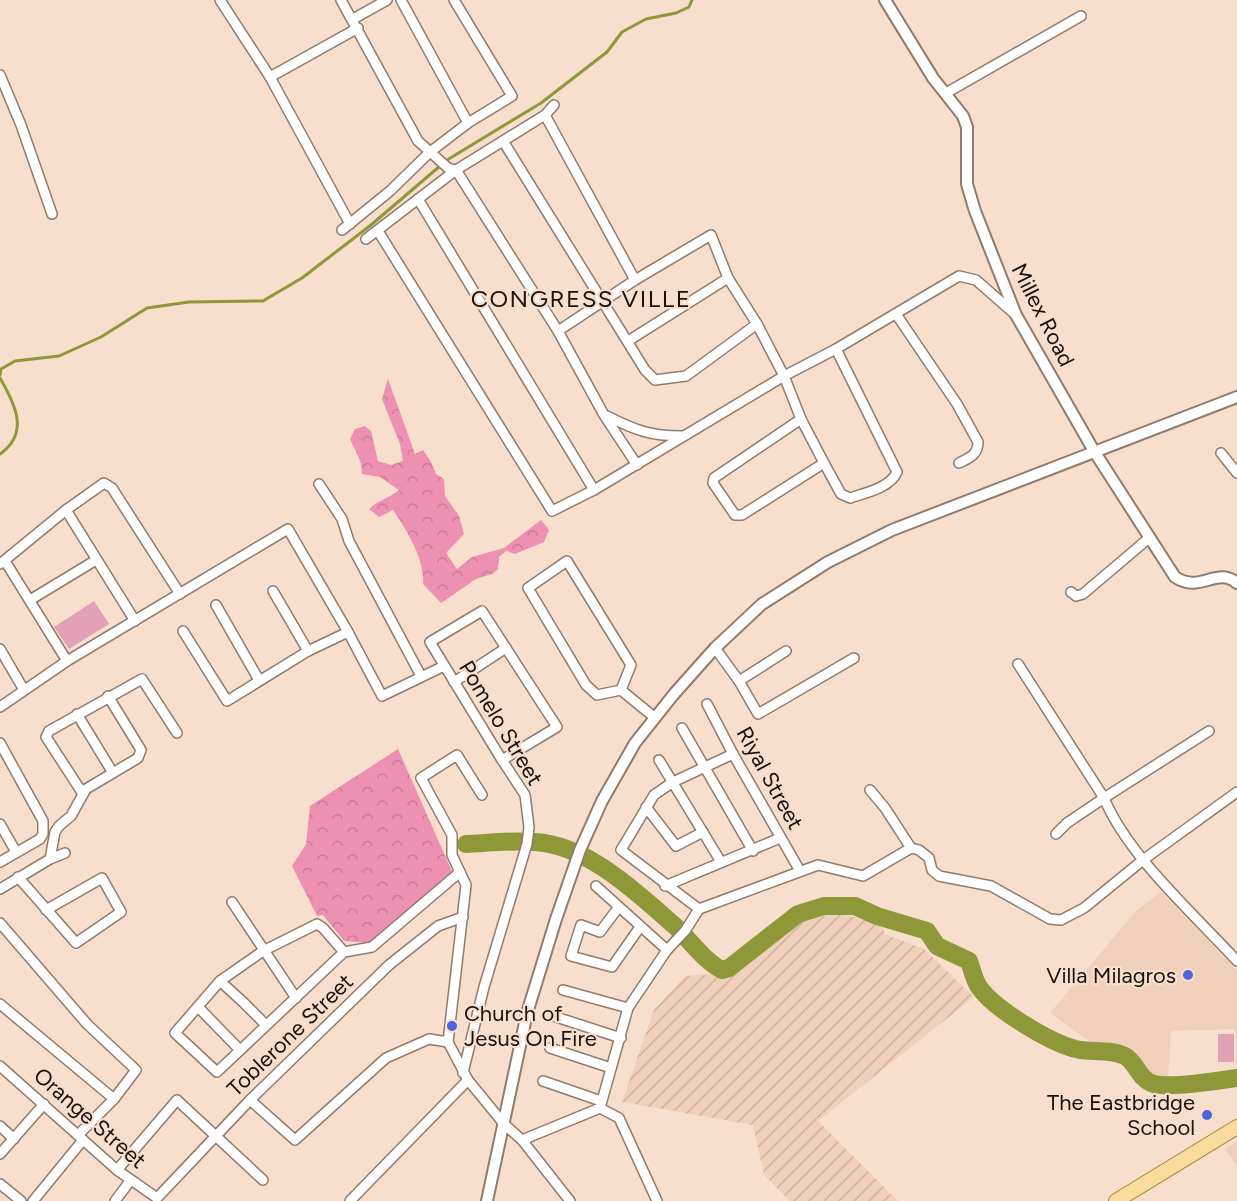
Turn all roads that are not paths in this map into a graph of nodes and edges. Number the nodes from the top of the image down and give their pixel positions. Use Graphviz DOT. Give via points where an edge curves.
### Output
graph roads {
  1 [pos="220,0"];
  2 [pos="341,0"];
  3 [pos="387,0"];
  4 [pos="401,0"];
  5 [pos="454,0"];
  6 [pos="885,0"];
  7 [pos="1081,16"];
  8 [pos="353,19"];
  9 [pos="358,28"];
  10 [pos="0,75"];
  11 [pos="270,77"];
  12 [pos="946,93"];
  13 [pos="554,105"];
  14 [pos="545,115"];
  15 [pos="468,123"];
  16 [pos="503,141"];
  17 [pos="432,154"];
  18 [pos="452,169"];
  19 [pos="418,199"];
  20 [pos="52,214"];
  21 [pos="378,231"];
  22 [pos="366,239"];
  23 [pos="728,278"];
  24 [pos="634,280"];
  25 [pos="602,301"];
  26 [pos="896,314"];
  27 [pos="1016,315"];
  28 [pos="757,324"];
  29 [pos="558,331"];
  30 [pos="628,341"];
  31 [pos="836,348"];
  32 [pos="784,375"];
  33 [pos="1237,397"];
  34 [pos="604,415"];
  35 [pos="801,419"];
  36 [pos="684,436"];
  37 [pos="1094,451"];
  38 [pos="1221,453"];
  39 [pos="824,463"];
  40 [pos="959,463"];
  41 [pos="637,465"];
  42 [pos="1237,474"];
  43 [pos="319,484"];
  44 [pos="594,490"];
  45 [pos="66,510"];
  46 [pos="1149,538"];
  47 [pos="96,560"];
  48 [pos="2,562"];
  49 [pos="1235,578"];
  50 [pos="273,591"];
  51 [pos="1071,592"];
  52 [pos="180,594"];
  53 [pos="30,600"];
  54 [pos="216,605"];
  55 [pos="135,621"];
  56 [pos="183,631"];
  57 [pos="348,632"];
  58 [pos="506,648"];
  59 [pos="715,648"];
  60 [pos="308,651"];
  61 [pos="786,651"];
  62 [pos="1,652"];
  63 [pos="854,658"];
  64 [pos="67,661"];
  65 [pos="1018,663"];
  66 [pos="444,666"];
  67 [pos="421,676"];
  68 [pos="259,680"];
  69 [pos="739,681"];
  70 [pos="454,682"];
  71 [pos="24,690"];
  72 [pos="621,690"];
  73 [pos="108,696"];
  74 [pos="707,704"];
  75 [pos="0,707"];
  76 [pos="77,714"];
  77 [pos="654,717"];
  78 [pos="682,728"];
  79 [pos="1209,730"];
  80 [pos="177,733"];
  81 [pos="0,743"];
  82 [pos="733,754"];
  83 [pos="4,759"];
  84 [pos="502,760"];
  85 [pos="659,760"];
  86 [pos="705,768"];
  87 [pos="113,773"];
  88 [pos="673,782"];
  89 [pos="870,790"];
  90 [pos="1237,792"];
  91 [pos="83,794"];
  92 [pos="482,795"];
  93 [pos="1104,798"];
  94 [pos="646,807"];
  95 [pos="0,824"];
  96 [pos="703,832"];
  97 [pos="1056,834"];
  98 [pos="780,838"];
  99 [pos="911,848"];
  100 [pos="753,851"];
  101 [pos="16,852"];
  102 [pos="64,853"];
  103 [pos="50,859"];
  104 [pos="1143,860"];
  105 [pos="0,862"];
  106 [pos="721,862"];
  107 [pos="800,871"];
  108 [pos="460,872"];
  109 [pos="18,877"];
  110 [pos="596,886"];
  111 [pos="665,886"];
  112 [pos="0,889"];
  113 [pos="232,902"];
  114 [pos="618,908"];
  115 [pos="699,909"];
  116 [pos="46,910"];
  117 [pos="463,917"];
  118 [pos="0,923"];
  119 [pos="640,927"];
  120 [pos="667,950"];
  121 [pos="263,951"];
  122 [pos="344,952"];
  123 [pos="1237,961"];
  124 [pos="220,981"];
  125 [pos="563,990"];
  126 [pos="296,998"];
  127 [pos="0,1004"];
  128 [pos="198,1006"];
  129 [pos="628,1008"];
  130 [pos="556,1017"];
  131 [pos="266,1025"];
  132 [pos="621,1038"];
  133 [pos="448,1042"];
  134 [pos="550,1048"];
  135 [pos="240,1050"];
  136 [pos="0,1066"];
  137 [pos="611,1068"];
  138 [pos="465,1077"];
  139 [pos="543,1081"];
  140 [pos="114,1099"];
  141 [pos="250,1100"];
  142 [pos="44,1104"];
  143 [pos="601,1104"];
  144 [pos="504,1124"];
  145 [pos="0,1125"];
  146 [pos="1237,1127"];
  147 [pos="216,1136"];
  148 [pos="14,1138"];
  149 [pos="81,1138"];
  150 [pos="522,1140"];
  151 [pos="0,1154"];
  152 [pos="117,1170"];
  153 [pos="263,1180"];
  154 [pos="130,1181"];
  155 [pos="0,1184"];
  156 [pos="157,1198"];
  157 [pos="21,1201"];
  158 [pos="33,1201"];
  159 [pos="115,1201"];
  160 [pos="350,1201"];
  161 [pos="487,1201"];
  162 [pos="570,1201"];
  163 [pos="657,1201"];
  164 [pos="1116,1201"];
  1 -- 11 [label="street"];
  2 -- 8 [label="street"];
  3 -- 8 [label="street"];
  4 -- 15 [label="street"];
  5 -- 15 [label="street" via="512,96"];
  6 -- 12 [label="street, Millex Road"];
  7 -- 12 [label="street"];
  8 -- 9 [label="street"];
  9 -- 11 [label="street"];
  9 -- 17 [label="street" via="418,141"];
  10 -- 20 [label="street"];
  11 -- 17 [label="street" via="346,227"];
  12 -- 27 [label="street, Millex Road" via="967,127 967,184"];
  13 -- 14 [label="street"];
  14 -- 16 [label="street"];
  14 -- 24 [label="street"];
  15 -- 17 [label="street"];
  16 -- 18 [label="street"];
  16 -- 25 [label="street"];
  17 -- 18 [label="street"];
  18 -- 19 [label="street"];
  18 -- 29 [label="street"];
  19 -- 21 [label="street"];
  19 -- 44 [label="street"];
  21 -- 22 [label="street"];
  21 -- 44 [label="street" via="552,511"];
  23 -- 24 [label="street" via="711,235"];
  23 -- 28 [label="street"];
  23 -- 30 [label="street"];
  24 -- 25 [label="street"];
  25 -- 29 [label="street"];
  25 -- 30 [label="street"];
  26 -- 27 [label="street" via="959,276 976,280"];
  26 -- 31 [label="street"];
  26 -- 40 [label="street" via="978,442 975,455"];
  27 -- 37 [label="street, Millex Road"];
  28 -- 30 [label="street" via="686,376 656,380 645,370"];
  28 -- 32 [label="street"];
  29 -- 34 [label="street"];
  31 -- 32 [label="street"];
  31 -- 39 [label="street" via="897,472 894,479 850,498 841,494"];
  32 -- 35 [label="street"];
  32 -- 36 [label="street"];
  33 -- 37 [label="street"];
  34 -- 36 [label="street" via="655,436"];
  34 -- 41 [label="street"];
  35 -- 39 [label="street"];
  35 -- 39 [label="street" via="714,478 713,483 735,515 741,515"];
  36 -- 41 [label="street"];
  37 -- 46 [label="street, Millex Road"];
  37 -- 59 [label="street" via="892,530 828,562 762,604"];
  38 -- 42 [label="street"];
  41 -- 44 [label="street"];
  43 -- 67 [label="street" via="342,519 349,541"];
  45 -- 47 [label="street"];
  45 -- 48 [label="street"];
  45 -- 52 [label="street" via="104,483 112,488"];
  46 -- 49 [label="street, Millex Road" via="1175,577 1185,584 1217,577"];
  46 -- 51 [label="street" via="1083,594 1076,596"];
  47 -- 53 [label="street"];
  47 -- 55 [label="street"];
  48 -- 53 [label="street"];
  50 -- 60 [label="street"];
  52 -- 55 [label="street"];
  52 -- 57 [label="street" via="288,529"];
  53 -- 64 [label="street"];
  54 -- 68 [label="street"];
  55 -- 64 [label="street"];
  56 -- 68 [label="street" via="227,701"];
  57 -- 60 [label="street"];
  57 -- 67 [label="street" via="382,696"];
  58 -- 66 [label="street, Pomelo Street" via="482,611 430,642"];
  58 -- 70 [label="street"];
  58 -- 84 [label="street" via="557,727"];
  59 -- 69 [label="street"];
  59 -- 77 [label="street"];
  60 -- 68 [label="street"];
  61 -- 69 [label="street"];
  62 -- 71 [label="street"];
  63 -- 69 [label="street" via="758,714"];
  64 -- 71 [label="street"];
  65 -- 93 [label="street"];
  66 -- 67 [label="street"];
  66 -- 70 [label="street, Pomelo Street"];
  70 -- 84 [label="street, Pomelo Street"];
  71 -- 75 [label="street"];
  72 -- 72 [label="street" via="597,695 586,685 528,588 567,561 631,665"];
  72 -- 77 [label="street"];
  73 -- 76 [label="street"];
  73 -- 80 [label="street" via="142,679"];
  73 -- 87 [label="street" via="141,750 138,758"];
  74 -- 82 [label="street, Riyal Street"];
  76 -- 87 [label="street"];
  76 -- 91 [label="street" via="49,731 46,737"];
  77 -- 144 [label="street" via="607,791 578,855 527,1013"];
  78 -- 86 [label="street"];
  79 -- 93 [label="street"];
  81 -- 83 [label="street"];
  82 -- 86 [label="street"];
  82 -- 98 [label="street, Riyal Street"];
  83 -- 101 [label="street" via="44,821 40,839"];
  84 -- 138 [label="street, Pomelo Street" via="525,795 529,827 484,987"];
  85 -- 88 [label="street"];
  86 -- 88 [label="street"];
  86 -- 100 [label="street"];
  87 -- 91 [label="street"];
  88 -- 94 [label="street" via="654,795"];
  88 -- 96 [label="street"];
  89 -- 99 [label="street"];
  90 -- 104 [label="street"];
  91 -- 103 [label="street" via="71,816 55,832"];
  92 -- 108 [label="street" via="457,755 421,778 452,835 452,855"];
  93 -- 97 [label="street"];
  93 -- 104 [label="street" via="1110,814"];
  94 -- 96 [label="street" via="676,846"];
  94 -- 111 [label="street" via="621,850"];
  95 -- 101 [label="street"];
  96 -- 106 [label="street"];
  98 -- 100 [label="street"];
  98 -- 107 [label="street, Riyal Street"];
  99 -- 104 [label="street" via="929,858 932,870 939,876 992,886 1050,919 1061,920 1084,908"];
  99 -- 107 [label="street" via="863,876 818,865"];
  100 -- 106 [label="street"];
  101 -- 105 [label="street"];
  102 -- 103 [label="street"];
  103 -- 109 [label="street"];
  104 -- 123 [label="street"];
  106 -- 111 [label="street"];
  107 -- 115 [label="street"];
  108 -- 117 [label="street" via="466,885"];
  108 -- 122 [label="street" via="372,947"];
  109 -- 112 [label="street"];
  109 -- 116 [label="street"];
  110 -- 114 [label="street"];
  111 -- 115 [label="street"];
  113 -- 121 [label="street"];
  114 -- 119 [label="street"];
  114 -- 119 [label="street" via="600,932 581,925 571,956 612,967"];
  115 -- 120 [label="street"];
  116 -- 116 [label="street" via="102,878 121,912 76,943"];
  117 -- 133 [label="street"];
  117 -- 141 [label="street, Toblerone Street" via="438,926 390,965"];
  118 -- 140 [label="street" via="87,1024 136,1070"];
  119 -- 120 [label="street"];
  120 -- 129 [label="street"];
  121 -- 122 [label="street" via="317,924"];
  121 -- 124 [label="street"];
  121 -- 126 [label="street"];
  122 -- 126 [label="street"];
  124 -- 128 [label="street"];
  124 -- 131 [label="street"];
  125 -- 129 [label="street"];
  126 -- 131 [label="street"];
  127 -- 140 [label="street"];
  128 -- 135 [label="street"];
  128 -- 135 [label="street" via="175,1033 217,1072"];
  129 -- 132 [label="street"];
  130 -- 132 [label="street"];
  131 -- 135 [label="street"];
  132 -- 137 [label="street"];
  133 -- 138 [label="street"];
  133 -- 141 [label="street" via="429,1039 386,1058 296,1140"];
  134 -- 137 [label="street"];
  136 -- 142 [label="street, Orange Street"];
  137 -- 143 [label="street"];
  138 -- 144 [label="street"];
  138 -- 160 [label="street"];
  139 -- 143 [label="street"];
  140 -- 149 [label="street"];
  141 -- 147 [label="street, Toblerone Street"];
  142 -- 148 [label="street"];
  142 -- 149 [label="street, Orange Street"];
  143 -- 150 [label="street"];
  143 -- 163 [label="street" via="619,1118"];
  144 -- 150 [label="street"];
  144 -- 161 [label="street"];
  145 -- 148 [label="street"];
  146 -- 164 [label="main road"];
  147 -- 152 [label="street" via="177,1100"];
  147 -- 153 [label="street"];
  147 -- 156 [label="street, Toblerone Street"];
  148 -- 151 [label="street"];
  149 -- 152 [label="street, Orange Street"];
  149 -- 158 [label="street"];
  150 -- 162 [label="street"];
  152 -- 154 [label="street, Orange Street"];
  154 -- 156 [label="street, Orange Street"];
  154 -- 159 [label="street"];
  155 -- 157 [label="street"];
}
